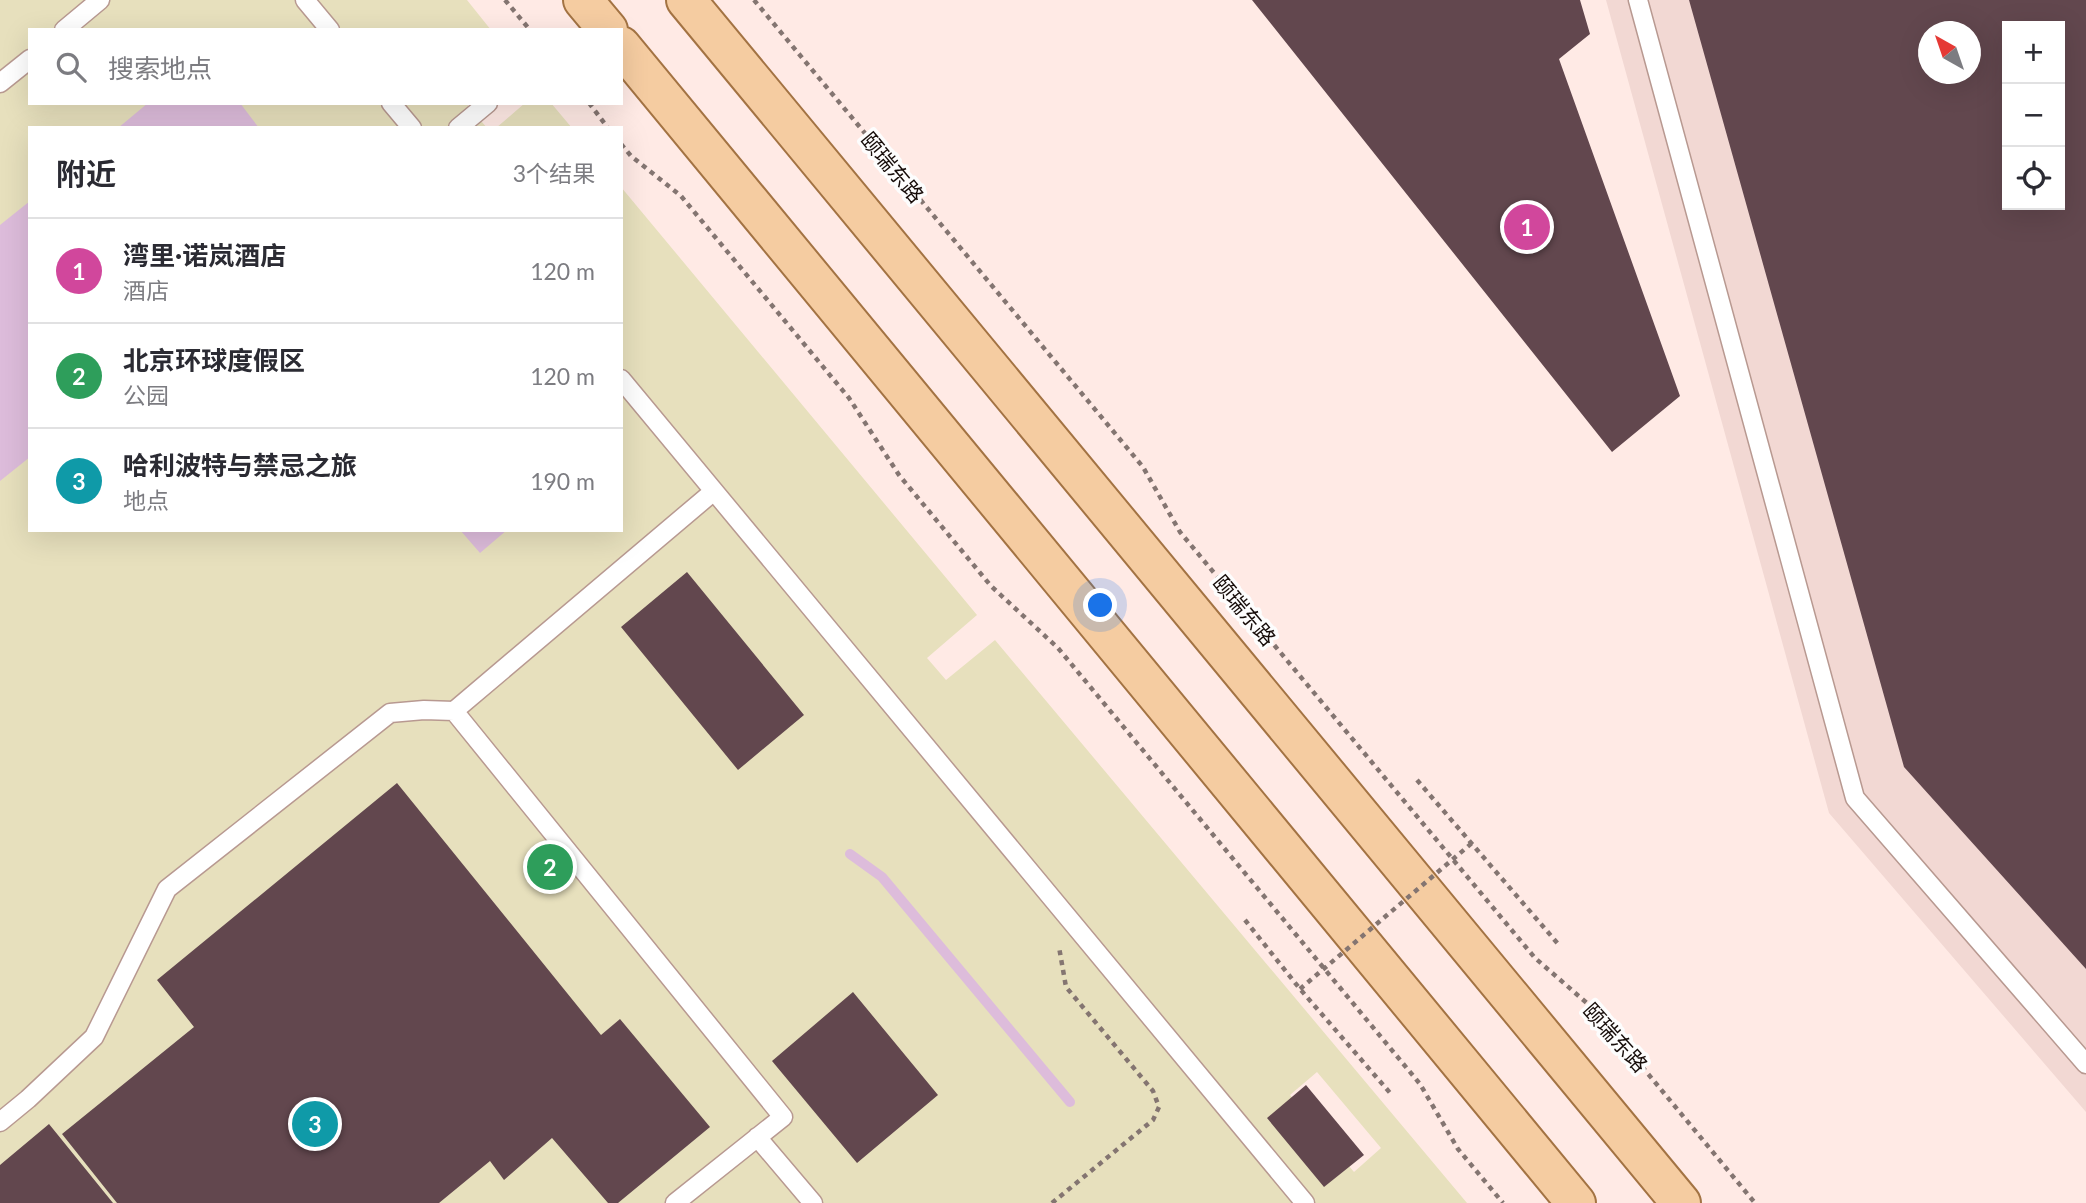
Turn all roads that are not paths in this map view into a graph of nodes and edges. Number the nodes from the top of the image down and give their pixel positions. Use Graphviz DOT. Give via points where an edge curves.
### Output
graph roads {
  1 [pos="100,0"];
  2 [pos="305,0"];
  3 [pos="685,0"];
  4 [pos="1638,0"];
  5 [pos="66,28"];
  6 [pos="328,28"];
  7 [pos="623,48"];
  8 [pos="28,60"];
  9 [pos="0,83"];
  10 [pos="393,105"];
  11 [pos="486,105"];
  12 [pos="410,126"];
  13 [pos="460,126"];
  14 [pos="623,381"];
  15 [pos="714,491"];
  16 [pos="454,711"];
  17 [pos="2086,1063"];
  18 [pos="0,1122"];
  19 [pos="757,1137"];
  20 [pos="1564,1199"];
  21 [pos="675,1203"];
  22 [pos="813,1203"];
  23 [pos="1305,1203"];
  24 [pos="1681,1203"];
  1 -- 5 [label="lane"];
  2 -- 6 [label="lane"];
  3 -- 24 [label="main road, 颐瑞东路"];
  4 -- 17 [label="lane" via="1855,798"];
  7 -- 20 [label="main road"];
  8 -- 9 [label="lane"];
  10 -- 12 [label="lane"];
  11 -- 13 [label="lane"];
  14 -- 15 [label="lane"];
  15 -- 16 [label="lane"];
  15 -- 23 [label="lane"];
  16 -- 18 [label="lane" via="390,713 167,889 94,1037"];
  16 -- 19 [label="lane" via="783,1117"];
  19 -- 21 [label="lane"];
  19 -- 22 [label="lane"];
}
